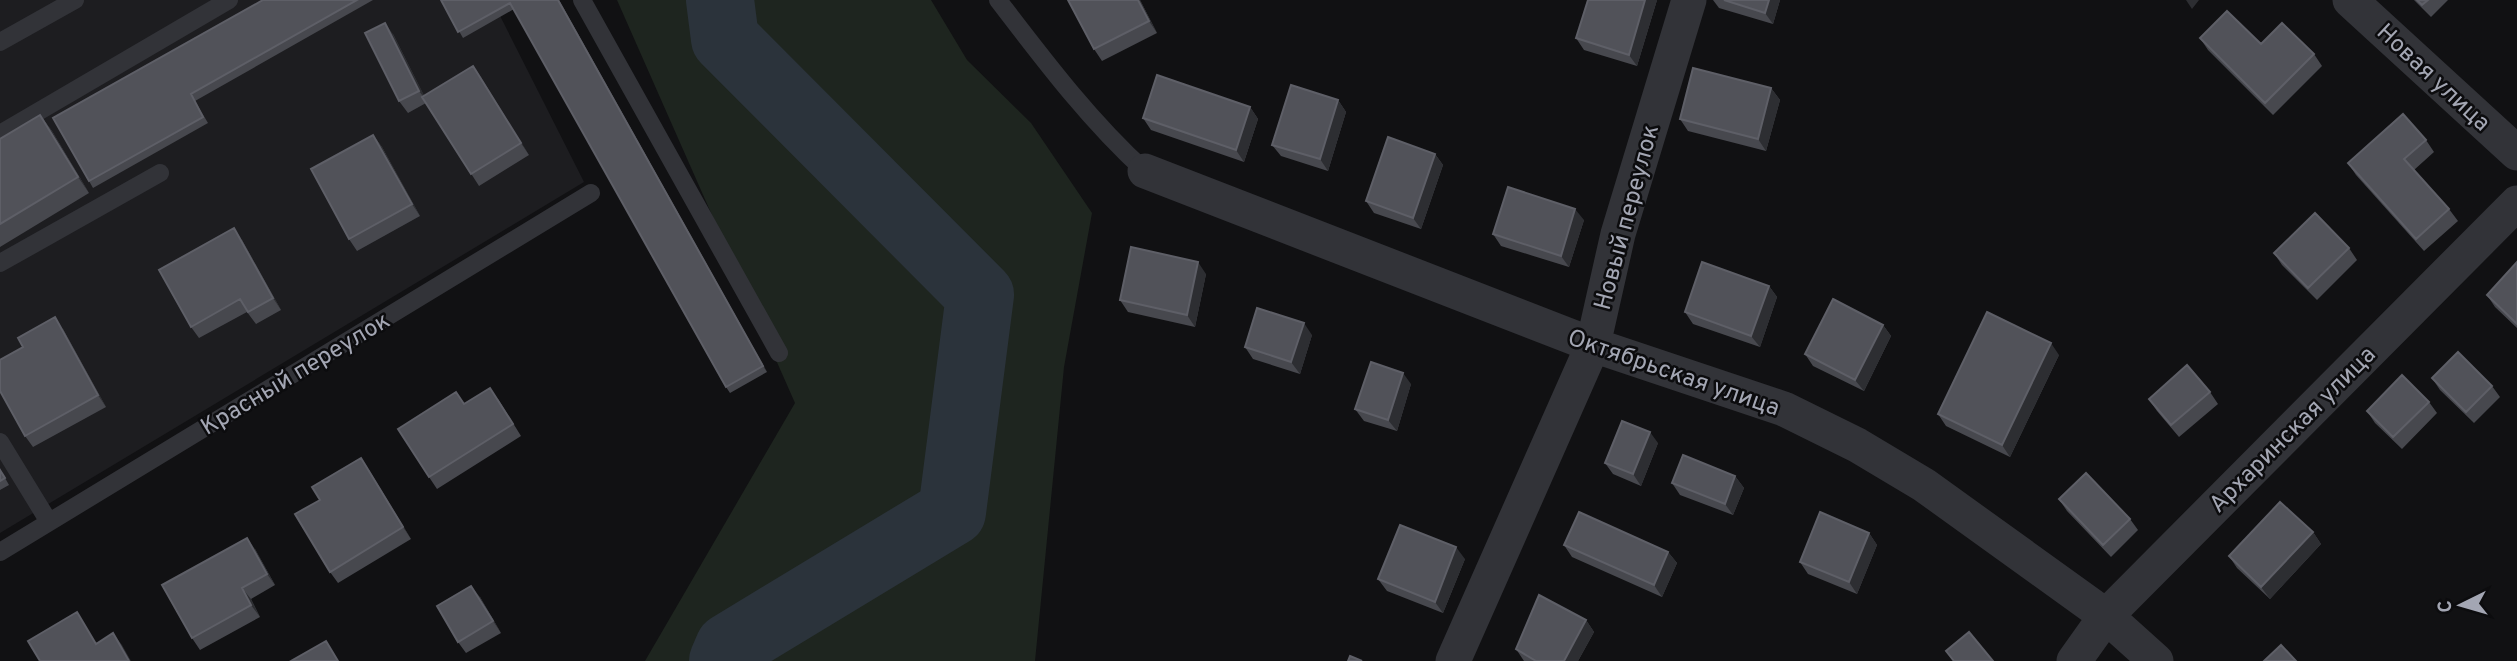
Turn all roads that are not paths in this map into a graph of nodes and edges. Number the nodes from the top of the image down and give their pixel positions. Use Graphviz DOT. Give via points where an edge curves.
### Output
graph roads {
  1 [pos="75,0"];
  2 [pos="229,0"];
  3 [pos="583,0"];
  4 [pos="998,0"];
  5 [pos="1689,0"];
  6 [pos="2350,0"];
  7 [pos="0,42"];
  8 [pos="0,134"];
  9 [pos="2517,153"];
  10 [pos="1145,171"];
  11 [pos="160,173"];
  12 [pos="590,193"];
  13 [pos="2517,203"];
  14 [pos="0,263"];
  15 [pos="1593,345"];
  16 [pos="779,353"];
  17 [pos="0,442"];
  18 [pos="49,522"];
  19 [pos="0,552"];
  20 [pos="2106,616"];
  21 [pos="1453,661"];
  22 [pos="2074,661"];
  23 [pos="2156,661"];
  1 -- 7 [label="lane"];
  2 -- 8 [label="lane"];
  3 -- 16 [label="lane"];
  4 -- 10 [label="lane" via="1080,105"];
  5 -- 15 [label="street, Новый переулок" via="1618,234"];
  6 -- 9 [label="street, Новая улица"];
  10 -- 15 [label="street, Октябрьская улица"];
  11 -- 14 [label="lane"];
  12 -- 18 [label="lane, Красный переулок"];
  13 -- 20 [label="street, Архаринская улица"];
  15 -- 20 [label="street, Октябрьская улица" via="1784,409 1857,445 1923,485"];
  15 -- 21 [label="street, Новый переулок"];
  17 -- 18 [label="lane"];
  18 -- 19 [label="lane, Красный переулок"];
  20 -- 22 [label="street, Архаринская улица"];
  20 -- 23 [label="street, Октябрьская улица"];
}
